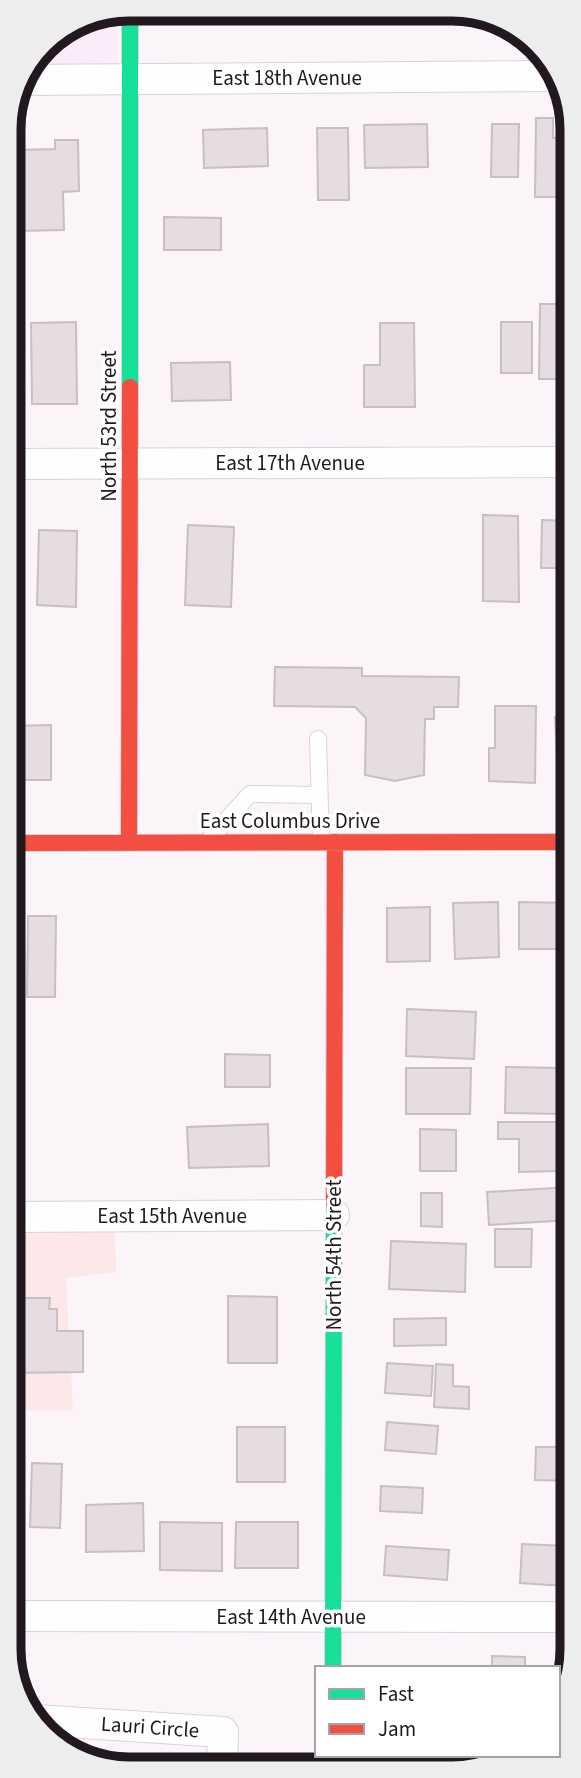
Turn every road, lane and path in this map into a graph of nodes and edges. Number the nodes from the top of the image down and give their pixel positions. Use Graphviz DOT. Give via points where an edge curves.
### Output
graph roads {
  1 [pos="130,21"];
  2 [pos="546,76"];
  3 [pos="33,80"];
  4 [pos="130,80"];
  5 [pos="560,462"];
  6 [pos="130,463"];
  7 [pos="21,464"];
  8 [pos="318,739"];
  9 [pos="319,795"];
  10 [pos="129,842"];
  11 [pos="207,842"];
  12 [pos="328,842"];
  13 [pos="560,842"];
  14 [pos="21,843"];
  15 [pos="334,1215"];
  16 [pos="21,1217"];
  17 [pos="21,1616"];
  18 [pos="333,1617"];
  19 [pos="560,1617"];
  20 [pos="333,1666"];
  21 [pos="49,1721"];
  22 [pos="222,1757"];
  1 -- 4 [label="street, North 53rd Street"];
  2 -- 4 [label="street, East 18th Avenue"];
  3 -- 4 [label="street, East 18th Avenue"];
  4 -- 6 [label="street, North 53rd Street"];
  5 -- 6 [label="street, East 17th Avenue"];
  6 -- 7 [label="street, East 17th Avenue"];
  6 -- 10 [label="street, North 53rd Street"];
  8 -- 9 [label="lane"];
  9 -- 11 [label="lane" via="250,794"];
  9 -- 12 [label="lane"];
  10 -- 11 [label="street, East Columbus Drive"];
  10 -- 14 [label="street, East Columbus Drive"];
  11 -- 12 [label="street, East Columbus Drive"];
  12 -- 13 [label="street, East Columbus Drive"];
  12 -- 15 [label="street, North 54th Street"];
  15 -- 16 [label="street, East 15th Avenue"];
  15 -- 18 [label="street, North 54th Street"];
  17 -- 18 [label="street, East 14th Avenue"];
  18 -- 19 [label="street, East 14th Avenue"];
  18 -- 20 [label="street, North 54th Street"];
  21 -- 22 [label="street, Lauri Circle" via="223,1732"];
}
